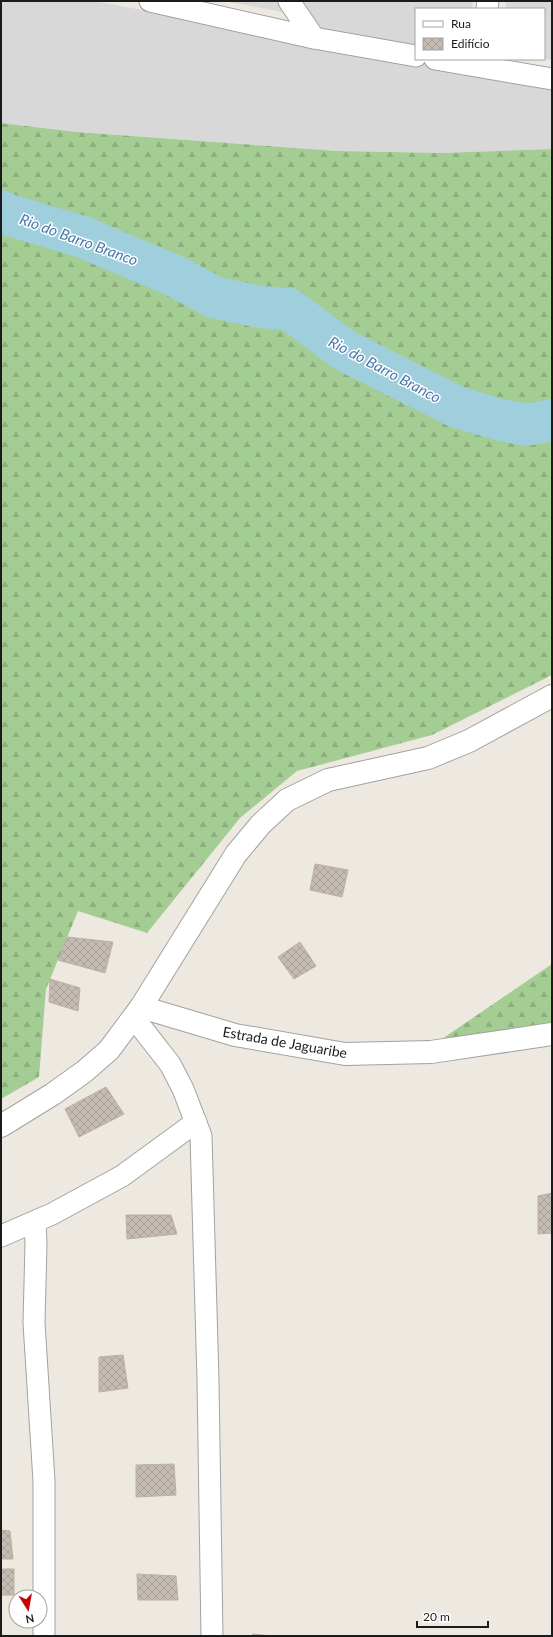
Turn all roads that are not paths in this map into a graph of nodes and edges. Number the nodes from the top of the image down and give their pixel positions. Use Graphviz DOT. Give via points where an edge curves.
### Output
graph roads {
  1 [pos="150,1"];
  2 [pos="289,1"];
  3 [pos="314,38"];
  4 [pos="415,56"];
  5 [pos="446,60"];
  6 [pos="481,63"];
  7 [pos="552,79"];
  8 [pos="552,696"];
  9 [pos="137,1013"];
  10 [pos="552,1034"];
  11 [pos="196,1122"];
  12 [pos="1,1126"];
  13 [pos="35,1222"];
  14 [pos="1,1236"];
  15 [pos="44,1636"];
  16 [pos="212,1636"];
  1 -- 3 [label="street"];
  2 -- 3 [label="street"];
  3 -- 4 [label="street"];
  5 -- 6 [label="street"];
  6 -- 7 [label="street"];
  8 -- 9 [label="street" via="469,741 428,758 328,780 287,800 261,824 236,854"];
  9 -- 10 [label="street, Estrada de Jaguaribe" via="235,1035 345,1054 431,1052"];
  9 -- 11 [label="street" via="170,1064"];
  9 -- 12 [label="street" via="109,1050 85,1071"];
  11 -- 13 [label="street" via="122,1176"];
  11 -- 16 [label="street" via="200,1136 202,1185"];
  13 -- 14 [label="street"];
  13 -- 15 [label="street" via="34,1323 44,1481"];
}
